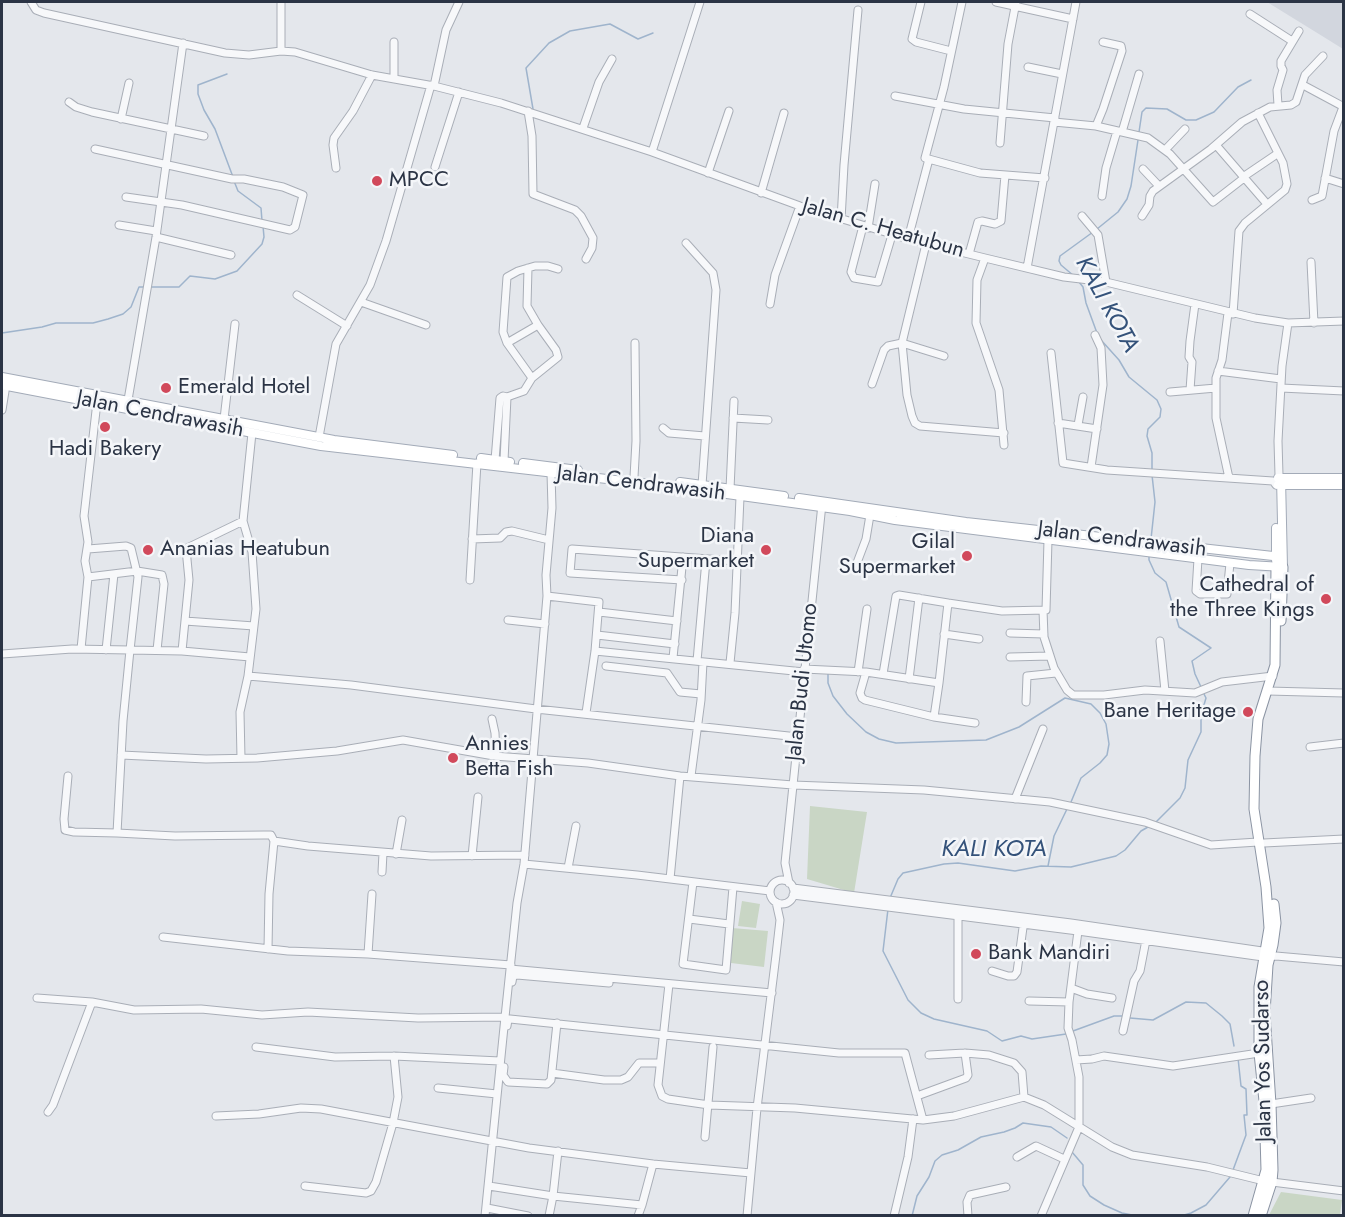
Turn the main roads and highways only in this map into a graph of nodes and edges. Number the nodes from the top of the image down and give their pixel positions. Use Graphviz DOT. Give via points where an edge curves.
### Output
graph roads {
  1 [pos="2,377"];
  2 [pos="4,385"];
  3 [pos="1344,478"];
  4 [pos="1278,480"];
  5 [pos="1344,485"];
  6 [pos="822,504"];
  7 [pos="965,525"];
  8 [pos="1103,542"];
  9 [pos="1184,547"];
  10 [pos="1184,558"];
  11 [pos="1279,562"];
  12 [pos="1271,691"];
  13 [pos="1269,955"];
  14 [pos="1268,1182"];
  15 [pos="1253,1215"];
  16 [pos="1261,1215"];
  1 -- 6 [label="main road, Jalan Cendrawasih" via="319,437"];
  2 -- 6 [label="main road, Jalan Cendrawasih" via="321,446"];
  3 -- 4 [label="main road"];
  4 -- 5 [label="main road"];
  4 -- 11 [label="main road, Jalan Yos Sudarso"];
  6 -- 7 [label="main road, Jalan Cendrawasih"];
  6 -- 7 [label="main road, Jalan Cendrawasih" via="870,515"];
  7 -- 8 [label="main road, Jalan Cendrawasih"];
  7 -- 8 [label="main road, Jalan Cendrawasih" via="1048,540"];
  8 -- 9 [label="main road, Jalan Cendrawasih"];
  8 -- 10 [label="main road, Jalan Cendrawasih"];
  9 -- 10 [label="main road"];
  9 -- 11 [label="main road, Jalan Cendrawasih"];
  10 -- 11 [label="main road, Jalan Cendrawasih" via="1230,563"];
  11 -- 12 [label="highway, Jalan Yos Sudarso"];
  11 -- 12 [label="highway, Jalan Yos Sudarso" via="1280,664"];
  12 -- 13 [label="highway, Jalan Yos Sudarso" via="1258,719 1254,809 1268,910"];
  13 -- 14 [label="highway, Jalan Yos Sudarso" via="1265,1034 1271,1104"];
  13 -- 14 [label="highway, Jalan Yos Sudarso" via="1259,987 1259,1053"];
  14 -- 15 [label="highway, Jalan Yos Sudarso"];
  14 -- 16 [label="highway, Jalan Yos Sudarso"];
}
